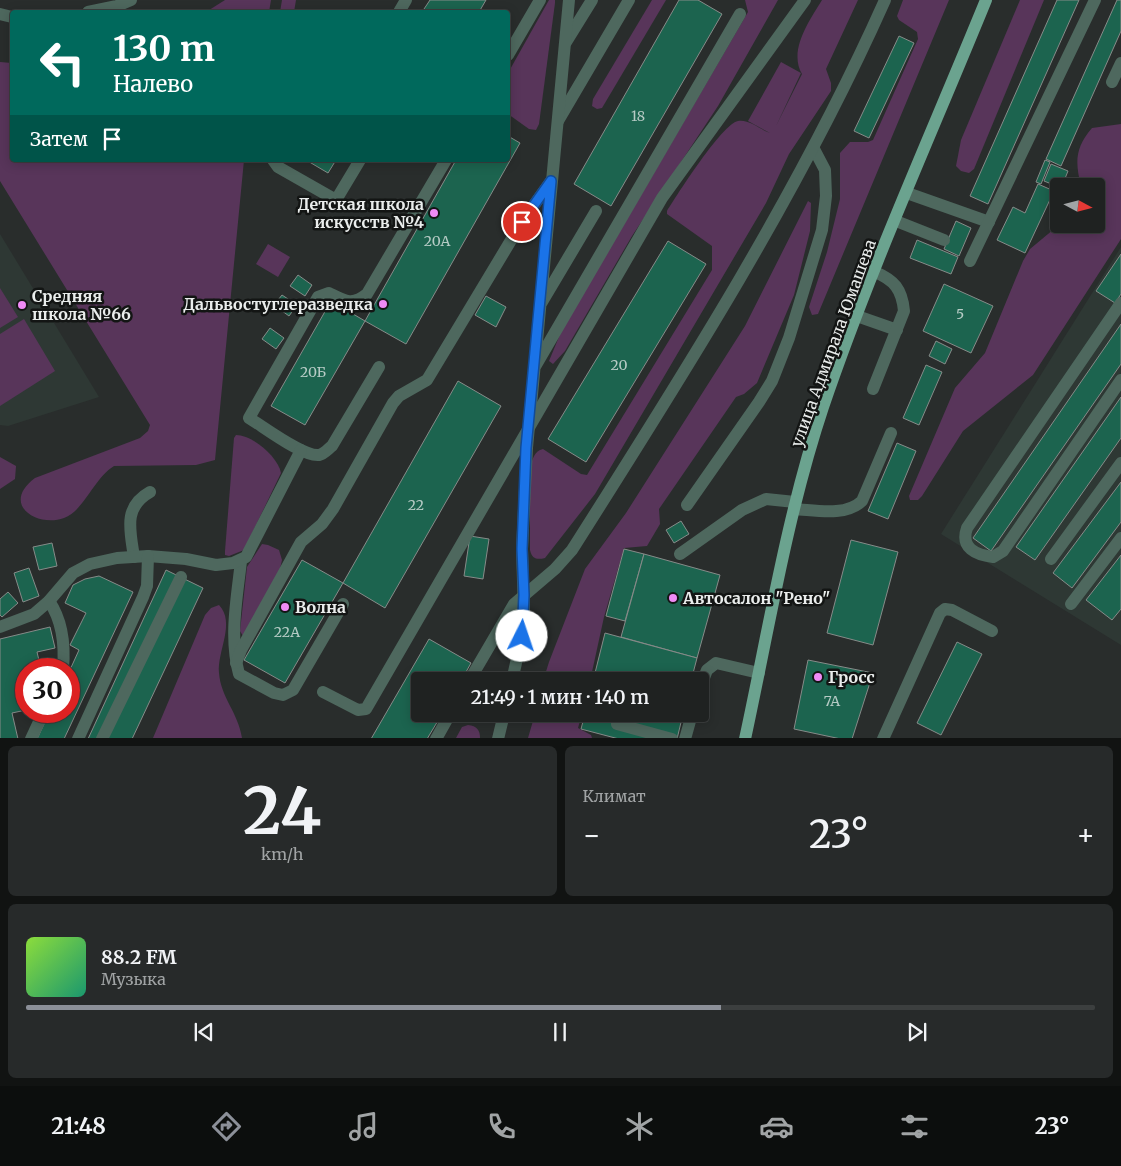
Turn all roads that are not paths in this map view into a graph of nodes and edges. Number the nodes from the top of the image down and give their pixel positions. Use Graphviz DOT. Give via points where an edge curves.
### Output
graph roads {
  1 [pos="131,0"];
  2 [pos="540,0"];
  3 [pos="569,0"];
  4 [pos="592,0"];
  5 [pos="629,0"];
  6 [pos="805,0"];
  7 [pos="885,0"];
  8 [pos="986,0"];
  9 [pos="1095,0"];
  10 [pos="98,10"];
  11 [pos="740,14"];
  12 [pos="565,44"];
  13 [pos="510,52"];
  14 [pos="1121,63"];
  15 [pos="1112,82"];
  16 [pos="556,125"];
  17 [pos="814,149"];
  18 [pos="274,162"];
  19 [pos="359,162"];
  20 [pos="445,162"];
  21 [pos="551,181"];
  22 [pos="907,193"];
  23 [pos="596,211"];
  24 [pos="896,221"];
  25 [pos="989,222"];
  26 [pos="944,240"];
  27 [pos="970,261"];
  28 [pos="874,272"];
  29 [pos="1121,303"];
  30 [pos="540,306"];
  31 [pos="857,316"];
  32 [pos="897,330"];
  33 [pos="378,367"];
  34 [pos="534,369"];
  35 [pos="1121,380"];
  36 [pos="873,389"];
  37 [pos="528,427"];
  38 [pos="891,433"];
  39 [pos="301,450"];
  40 [pos="1121,463"];
  41 [pos="150,492"];
  42 [pos="687,505"];
  43 [pos="794,506"];
  44 [pos="1121,538"];
  45 [pos="680,554"];
  46 [pos="148,556"];
  47 [pos="134,557"];
  48 [pos="1051,559"];
  49 [pos="241,561"];
  50 [pos="181,577"];
  51 [pos="524,595"];
  52 [pos="50,601"];
  53 [pos="343,604"];
  54 [pos="1071,604"];
  55 [pos="0,627"];
  56 [pos="992,631"];
  57 [pos="62,658"];
  58 [pos="236,663"];
  59 [pos="474,672"];
  60 [pos="514,672"];
  61 [pos="707,672"];
  62 [pos="759,673"];
  63 [pos="324,692"];
  64 [pos="445,722"];
  65 [pos="502,722"];
  66 [pos="690,722"];
  67 [pos="38,723"];
  68 [pos="617,724"];
  69 [pos="31,738"];
  70 [pos="78,738"];
  71 [pos="102,738"];
  72 [pos="436,738"];
  73 [pos="498,738"];
  74 [pos="672,738"];
  75 [pos="685,738"];
  76 [pos="745,738"];
  77 [pos="883,738"];
  1 -- 10 [label="street"];
  2 -- 13 [label="street"];
  3 -- 12 [label="street"];
  4 -- 12 [label="street"];
  5 -- 16 [label="street"];
  6 -- 37 [label="street" via="662,198"];
  7 -- 17 [label="street"];
  8 -- 22 [label="main road, улица Адмирала Юмашева"];
  9 -- 25 [label="street"];
  11 -- 34 [label="street"];
  12 -- 16 [label="street"];
  14 -- 15 [label="street"];
  16 -- 21 [label="street"];
  17 -- 42 [label="street" via="825,170 822,230 789,338 772,381"];
  17 -- 51 [label="street" via="707,335 572,550 556,569"];
  18 -- 19 [label="street" via="336,200"];
  20 -- 39 [label="street" via="367,294 350,303 329,293 318,297 249,418"];
  21 -- 30 [label="street"];
  21 -- 58 [label="street" via="522,222 427,380 393,403 333,509 322,524 301,542"];
  22 -- 24 [label="main road, улица Адмирала Юмашева"];
  22 -- 25 [label="street"];
  23 -- 30 [label="street"];
  24 -- 26 [label="street"];
  24 -- 28 [label="main road, улица Адмирала Юмашева"];
  25 -- 27 [label="street"];
  28 -- 31 [label="main road, улица Адмирала Юмашева"];
  28 -- 32 [label="street" via="891,279 903,299 904,310"];
  29 -- 35 [label="street" via="967,528 964,535 970,549 976,554 993,557 1003,551"];
  30 -- 34 [label="street"];
  31 -- 32 [label="street"];
  31 -- 43 [label="main road, улица Адмирала Юмашева" via="823,408"];
  32 -- 36 [label="street"];
  33 -- 39 [label="street" via="332,446 320,455"];
  34 -- 37 [label="street"];
  37 -- 51 [label="street" via="522,549"];
  37 -- 63 [label="street" via="366,709 358,710"];
  38 -- 43 [label="street" via="862,501 856,507 829,511"];
  39 -- 49 [label="street"];
  40 -- 48 [label="street"];
  41 -- 47 [label="street" via="140,498 132,510 130,522"];
  43 -- 45 [label="street" via="766,499 742,510"];
  43 -- 62 [label="main road, улица Адмирала Юмашева"];
  44 -- 54 [label="street"];
  46 -- 47 [label="street"];
  46 -- 49 [label="street" via="216,565"];
  46 -- 70 [label="street" via="148,577 142,597"];
  47 -- 52 [label="street" via="90,564 73,573"];
  49 -- 58 [label="street" via="235,626"];
  50 -- 71 [label="street"];
  51 -- 59 [label="street" via="514,604"];
  51 -- 60 [label="street" via="522,636"];
  52 -- 55 [label="street" via="34,614"];
  52 -- 57 [label="street" via="56,611 62,639"];
  53 -- 58 [label="street" via="293,690 284,695 239,674"];
  56 -- 77 [label="street" via="952,610 945,609 940,613"];
  61 -- 62 [label="street" via="716,663"];
  62 -- 76 [label="main road, улица Адмирала Юмашева"];
  64 -- 72 [label="street"];
  65 -- 73 [label="street"];
  66 -- 75 [label="street"];
  67 -- 69 [label="street"];
  68 -- 74 [label="street"];
}
